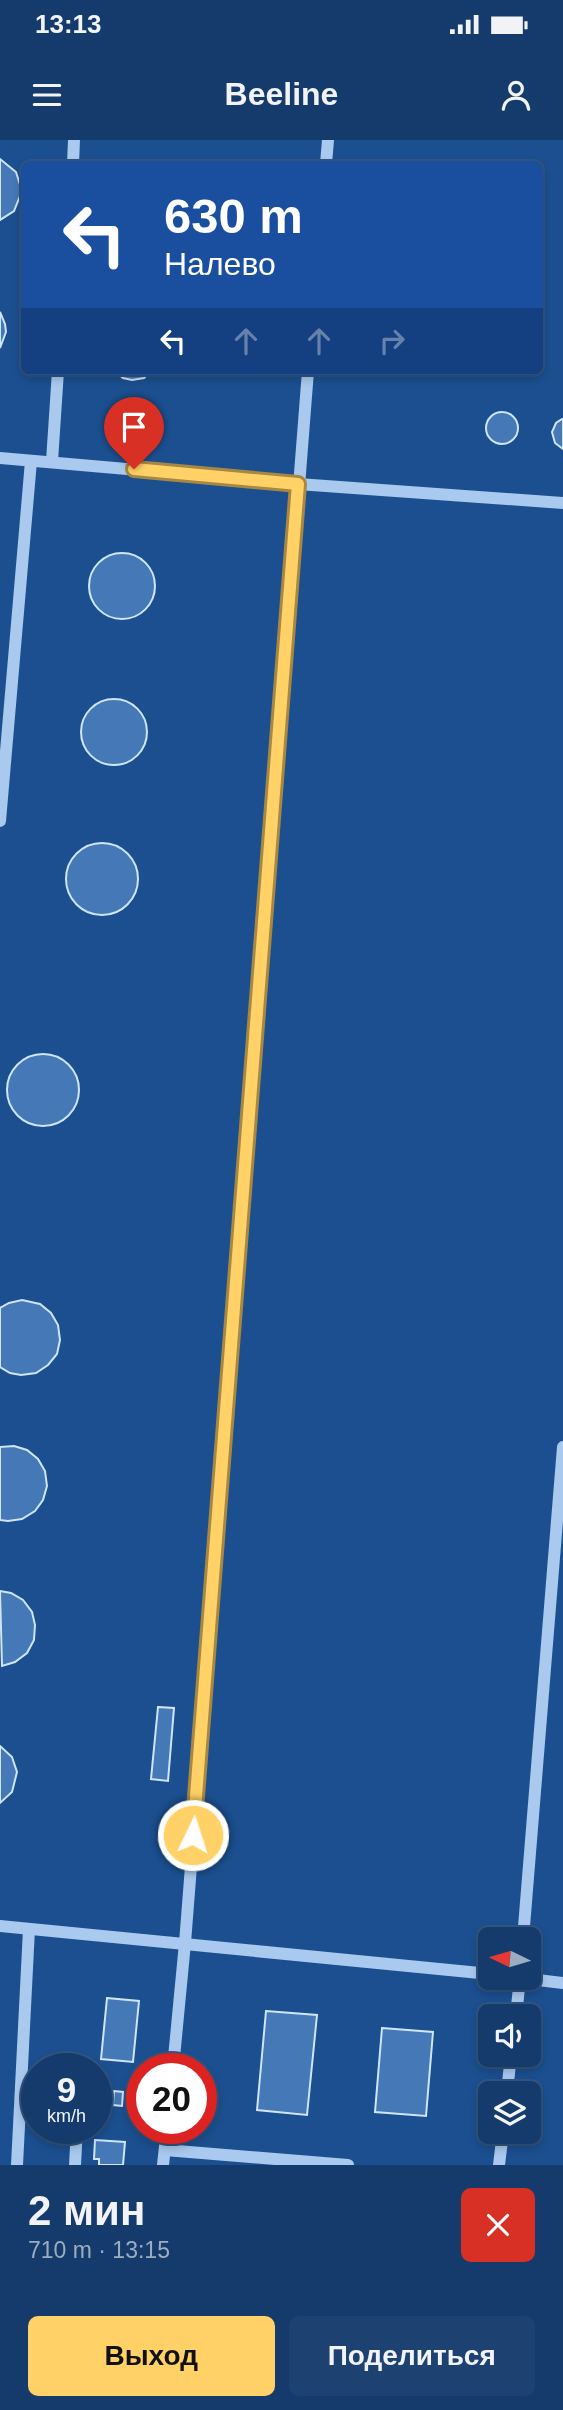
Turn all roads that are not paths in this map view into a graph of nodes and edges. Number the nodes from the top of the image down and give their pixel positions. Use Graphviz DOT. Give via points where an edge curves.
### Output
graph roads {
  1 [pos="74,140"];
  2 [pos="328,140"];
  3 [pos="73,161"];
  4 [pos="326,161"];
  5 [pos="58,375"];
  6 [pos="307,375"];
  7 [pos="0,458"];
  8 [pos="31,461"];
  9 [pos="52,461"];
  10 [pos="298,484"];
  11 [pos="563,503"];
  12 [pos="0,821"];
  13 [pos="563,1447"];
  14 [pos="0,1926"];
  15 [pos="524,1927"];
  16 [pos="29,1928"];
  17 [pos="185,1943"];
  18 [pos="478,1973"];
  19 [pos="541,1980"];
  20 [pos="563,1983"];
  21 [pos="174,2053"];
  22 [pos="77,2144"];
  23 [pos="166,2144"];
  24 [pos="502,2144"];
  25 [pos="165,2150"];
  26 [pos="17,2165"];
  27 [pos="75,2165"];
  28 [pos="163,2165"];
  29 [pos="348,2165"];
  30 [pos="499,2165"];
  1 -- 3 [label="lane"];
  2 -- 4 [label="lane"];
  5 -- 9 [label="lane"];
  6 -- 10 [label="lane"];
  7 -- 8 [label="lane"];
  8 -- 9 [label="lane"];
  8 -- 12 [label="lane"];
  9 -- 10 [label="lane"];
  10 -- 11 [label="lane"];
  10 -- 17 [label="lane"];
  13 -- 15 [label="lane"];
  14 -- 16 [label="lane"];
  16 -- 17 [label="lane"];
  16 -- 26 [label="lane"];
  17 -- 18 [label="lane"];
  17 -- 21 [label="lane"];
  19 -- 20 [label="lane"];
  22 -- 27 [label="lane"];
  23 -- 25 [label="lane"];
  24 -- 30 [label="lane"];
  25 -- 28 [label="lane"];
  25 -- 29 [label="lane"];
}
